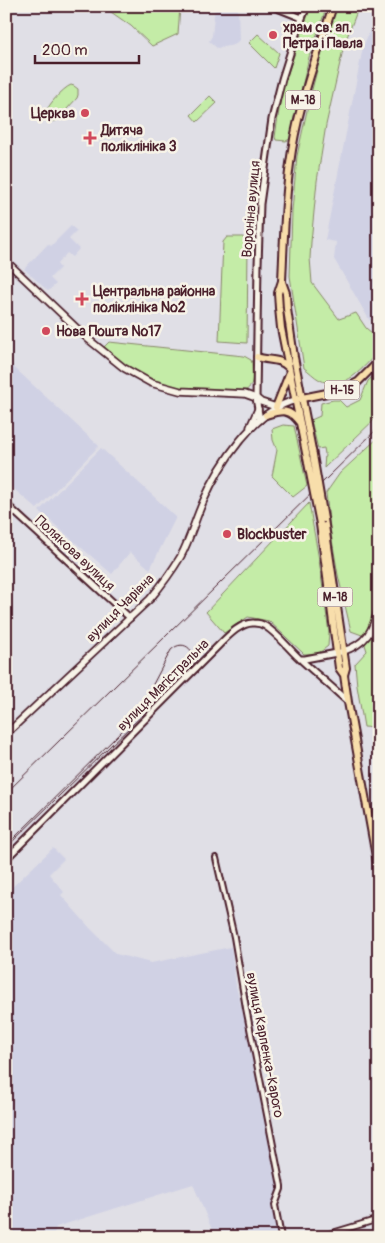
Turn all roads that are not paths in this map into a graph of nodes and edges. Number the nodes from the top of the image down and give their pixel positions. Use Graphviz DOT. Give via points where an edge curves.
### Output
graph roads {
  1 [pos="272,6"];
  2 [pos="307,6"];
  3 [pos="333,6"];
  4 [pos="302,18"];
  5 [pos="6,261"];
  6 [pos="282,280"];
  7 [pos="283,339"];
  8 [pos="257,357"];
  9 [pos="271,360"];
  10 [pos="379,361"];
  11 [pos="289,370"];
  12 [pos="256,398"];
  13 [pos="299,399"];
  14 [pos="276,407"];
  15 [pos="258,409"];
  16 [pos="263,417"];
  17 [pos="300,423"];
  18 [pos="246,433"];
  19 [pos="310,456"];
  20 [pos="6,504"];
  21 [pos="379,606"];
  22 [pos="130,618"];
  23 [pos="340,652"];
  24 [pos="300,659"];
  25 [pos="348,702"];
  26 [pos="6,734"];
  27 [pos="216,858"];
  28 [pos="6,859"];
  29 [pos="379,873"];
  30 [pos="379,1219"];
  31 [pos="281,1237"];
  32 [pos="319,1237"];
  1 -- 4 [label="street"];
  2 -- 4 [label="street, Вороніна вулиця"];
  3 -- 6 [label="main road, М-18" via="307,82 293,146"];
  4 -- 8 [label="street, Вороніна вулиця" via="282,79 265,164 260,204"];
  5 -- 12 [label="main road" via="88,338 124,368 151,383 180,390 245,394"];
  6 -- 7 [label="main road, М-18" via="278,308"];
  6 -- 13 [label="main road, М-18"];
  7 -- 9 [label="main road" via="281,353"];
  7 -- 11 [label="main road, М-18"];
  8 -- 9 [label="main road"];
  8 -- 12 [label="street, Вороніна вулиця"];
  9 -- 11 [label="main road" via="283,362"];
  10 -- 13 [label="main road, Н-15" via="358,382 342,390"];
  11 -- 13 [label="main road, М-18"];
  11 -- 14 [label="main road"];
  12 -- 14 [label="main road"];
  12 -- 15 [label="street, Вороніна вулиця"];
  13 -- 14 [label="main road, вулиця Чарівна"];
  13 -- 17 [label="main road, М-18"];
  13 -- 19 [label="main road, М-18"];
  14 -- 16 [label="main road, вулиця Чарівна"];
  15 -- 16 [label="street, Вороніна вулиця"];
  15 -- 18 [label="main road"];
  16 -- 17 [label="main road" via="290,412"];
  16 -- 18 [label="main road, вулиця Чарівна"];
  17 -- 19 [label="main road, М-18"];
  18 -- 22 [label="main road, вулиця Чарівна" via="222,464 208,490 182,554 150,599"];
  19 -- 23 [label="main road, М-18, bridge"];
  20 -- 22 [label="street, Полякова вулиця"];
  21 -- 23 [label="main road" via="366,639 354,648"];
  22 -- 26 [label="main road, вулиця Чарівна"];
  23 -- 24 [label="street"];
  23 -- 25 [label="main road, М-18" via="346,668"];
  24 -- 25 [label="street, вулиця Магістральна"];
  24 -- 28 [label="street, вулиця Магістральна" via="266,626 252,622 243,625 219,645"];
  25 -- 29 [label="main road, М-18"];
  27 -- 31 [label="street, вулиця Карпенка-Карого" via="281,1186 275,1205"];
  30 -- 32 [label="street"];
}
